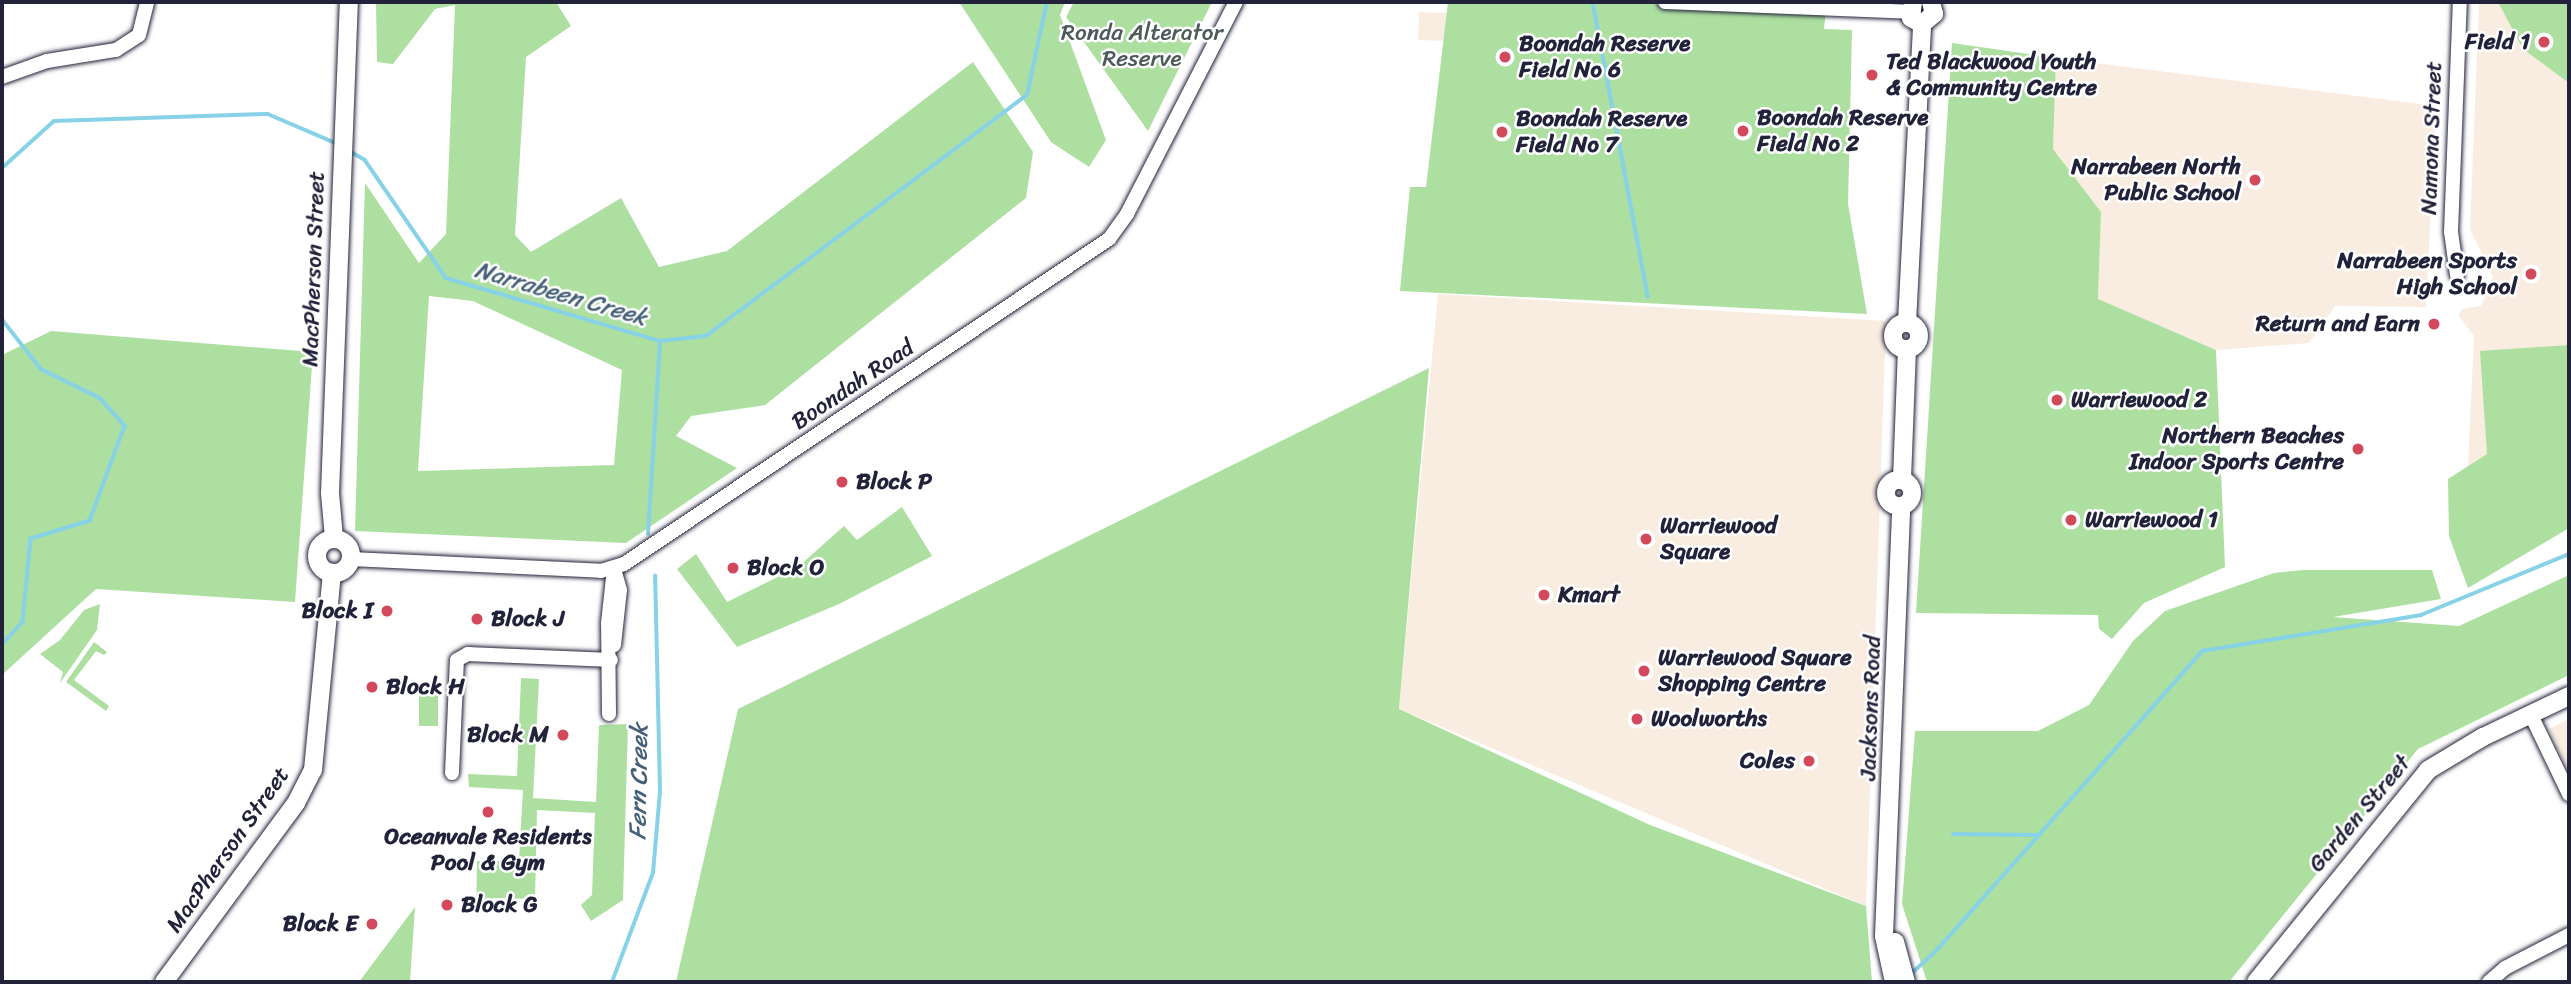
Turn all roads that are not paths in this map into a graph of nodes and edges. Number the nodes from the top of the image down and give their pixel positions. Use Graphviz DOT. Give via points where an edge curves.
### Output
graph roads {
  1 [pos="147,2"];
  2 [pos="349,2"];
  3 [pos="1236,2"];
  4 [pos="1665,2"];
  5 [pos="1931,2"];
  6 [pos="2459,2"];
  7 [pos="1915,13"];
  8 [pos="2,77"];
  9 [pos="2457,275"];
  10 [pos="334,538"];
  11 [pos="351,559"];
  12 [pos="614,569"];
  13 [pos="332,573"];
  14 [pos="611,660"];
  15 [pos="2569,696"];
  16 [pos="609,714"];
  17 [pos="2531,715"];
  18 [pos="452,773"];
  19 [pos="2569,794"];
  20 [pos="2569,935"];
  21 [pos="1894,971"];
  22 [pos="164,982"];
  23 [pos="1906,982"];
  24 [pos="2256,982"];
  25 [pos="2489,982"];
  1 -- 8 [label="street" via="144,25 127,45 47,61"];
  2 -- 10 [label="street, MacPherson Street" via="330,493"];
  3 -- 12 [label="street, Boondah Road" via="1127,214 1109,239"];
  4 -- 7 [label="street"];
  5 -- 7 [label="street" via="1934,14"];
  6 -- 9 [label="street, Namona Street" via="2451,232"];
  7 -- 21 [label="street, Jacksons Road" via="1907,323 1899,324 1892,336 1895,344 1907,350 1902,479 1911,485 1913,496 1901,506 1886,911"];
  10 -- 11 [label="street" via="349,547"];
  10 -- 13 [label="street" via="323,542 317,552 322,568"];
  11 -- 12 [label="street"];
  11 -- 13 [label="street" via="346,568"];
  12 -- 14 [label="street" via="609,590"];
  13 -- 22 [label="street, MacPherson Street" via="313,770 296,803"];
  14 -- 16 [label="street"];
  14 -- 18 [label="street" via="468,654 457,660"];
  15 -- 17 [label="street, Garden Street"];
  17 -- 19 [label="street"];
  17 -- 24 [label="street, Garden Street" via="2428,770"];
  20 -- 25 [label="street" via="2505,968"];
  21 -- 23 [label="street, Jacksons Road"];
}
